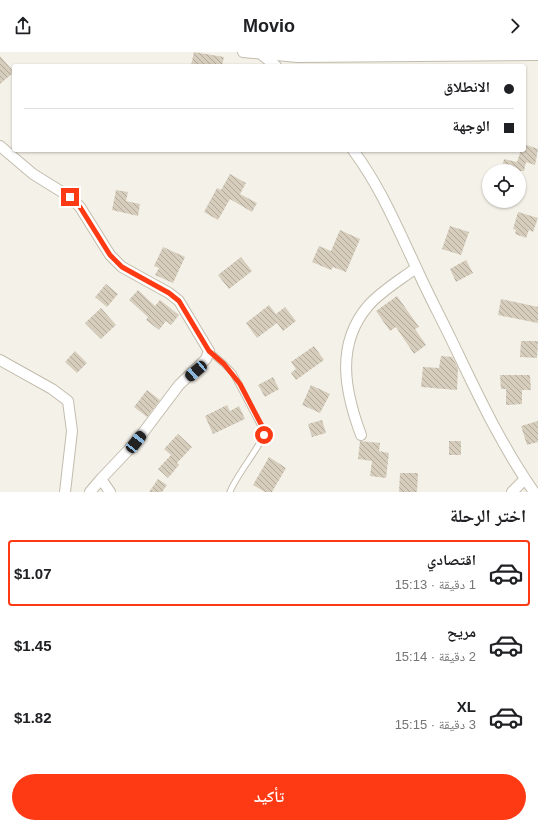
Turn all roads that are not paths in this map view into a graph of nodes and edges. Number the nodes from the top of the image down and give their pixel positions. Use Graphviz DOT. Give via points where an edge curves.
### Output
graph roads {
  1 [pos="243,52"];
  2 [pos="261,54"];
  3 [pos="538,55"];
  4 [pos="274,64"];
  5 [pos="0,146"];
  6 [pos="355,152"];
  7 [pos="416,268"];
  8 [pos="209,351"];
  9 [pos="0,360"];
  10 [pos="361,435"];
  11 [pos="102,479"];
  12 [pos="525,479"];
  13 [pos="65,492"];
  14 [pos="90,492"];
  15 [pos="110,492"];
  16 [pos="230,492"];
  17 [pos="512,492"];
  18 [pos="534,492"];
  1 -- 2 [label="street"];
  2 -- 3 [label="street" via="358,58"];
  2 -- 4 [label="street"];
  5 -- 8 [label="street" via="21,164 70,197 80,207 110,255 122,267 179,301"];
  6 -- 7 [label="street" via="393,215"];
  7 -- 10 [label="street" via="368,306 358,321 347,347 345,379"];
  7 -- 12 [label="street" via="500,436"];
  8 -- 11 [label="street" via="206,359 179,385 136,442"];
  8 -- 16 [label="lane" via="233,374 264,432 239,472"];
  9 -- 13 [label="street" via="52,389 68,401 72,431"];
  11 -- 14 [label="street"];
  11 -- 15 [label="street"];
  12 -- 17 [label="street"];
  12 -- 18 [label="street"];
}
